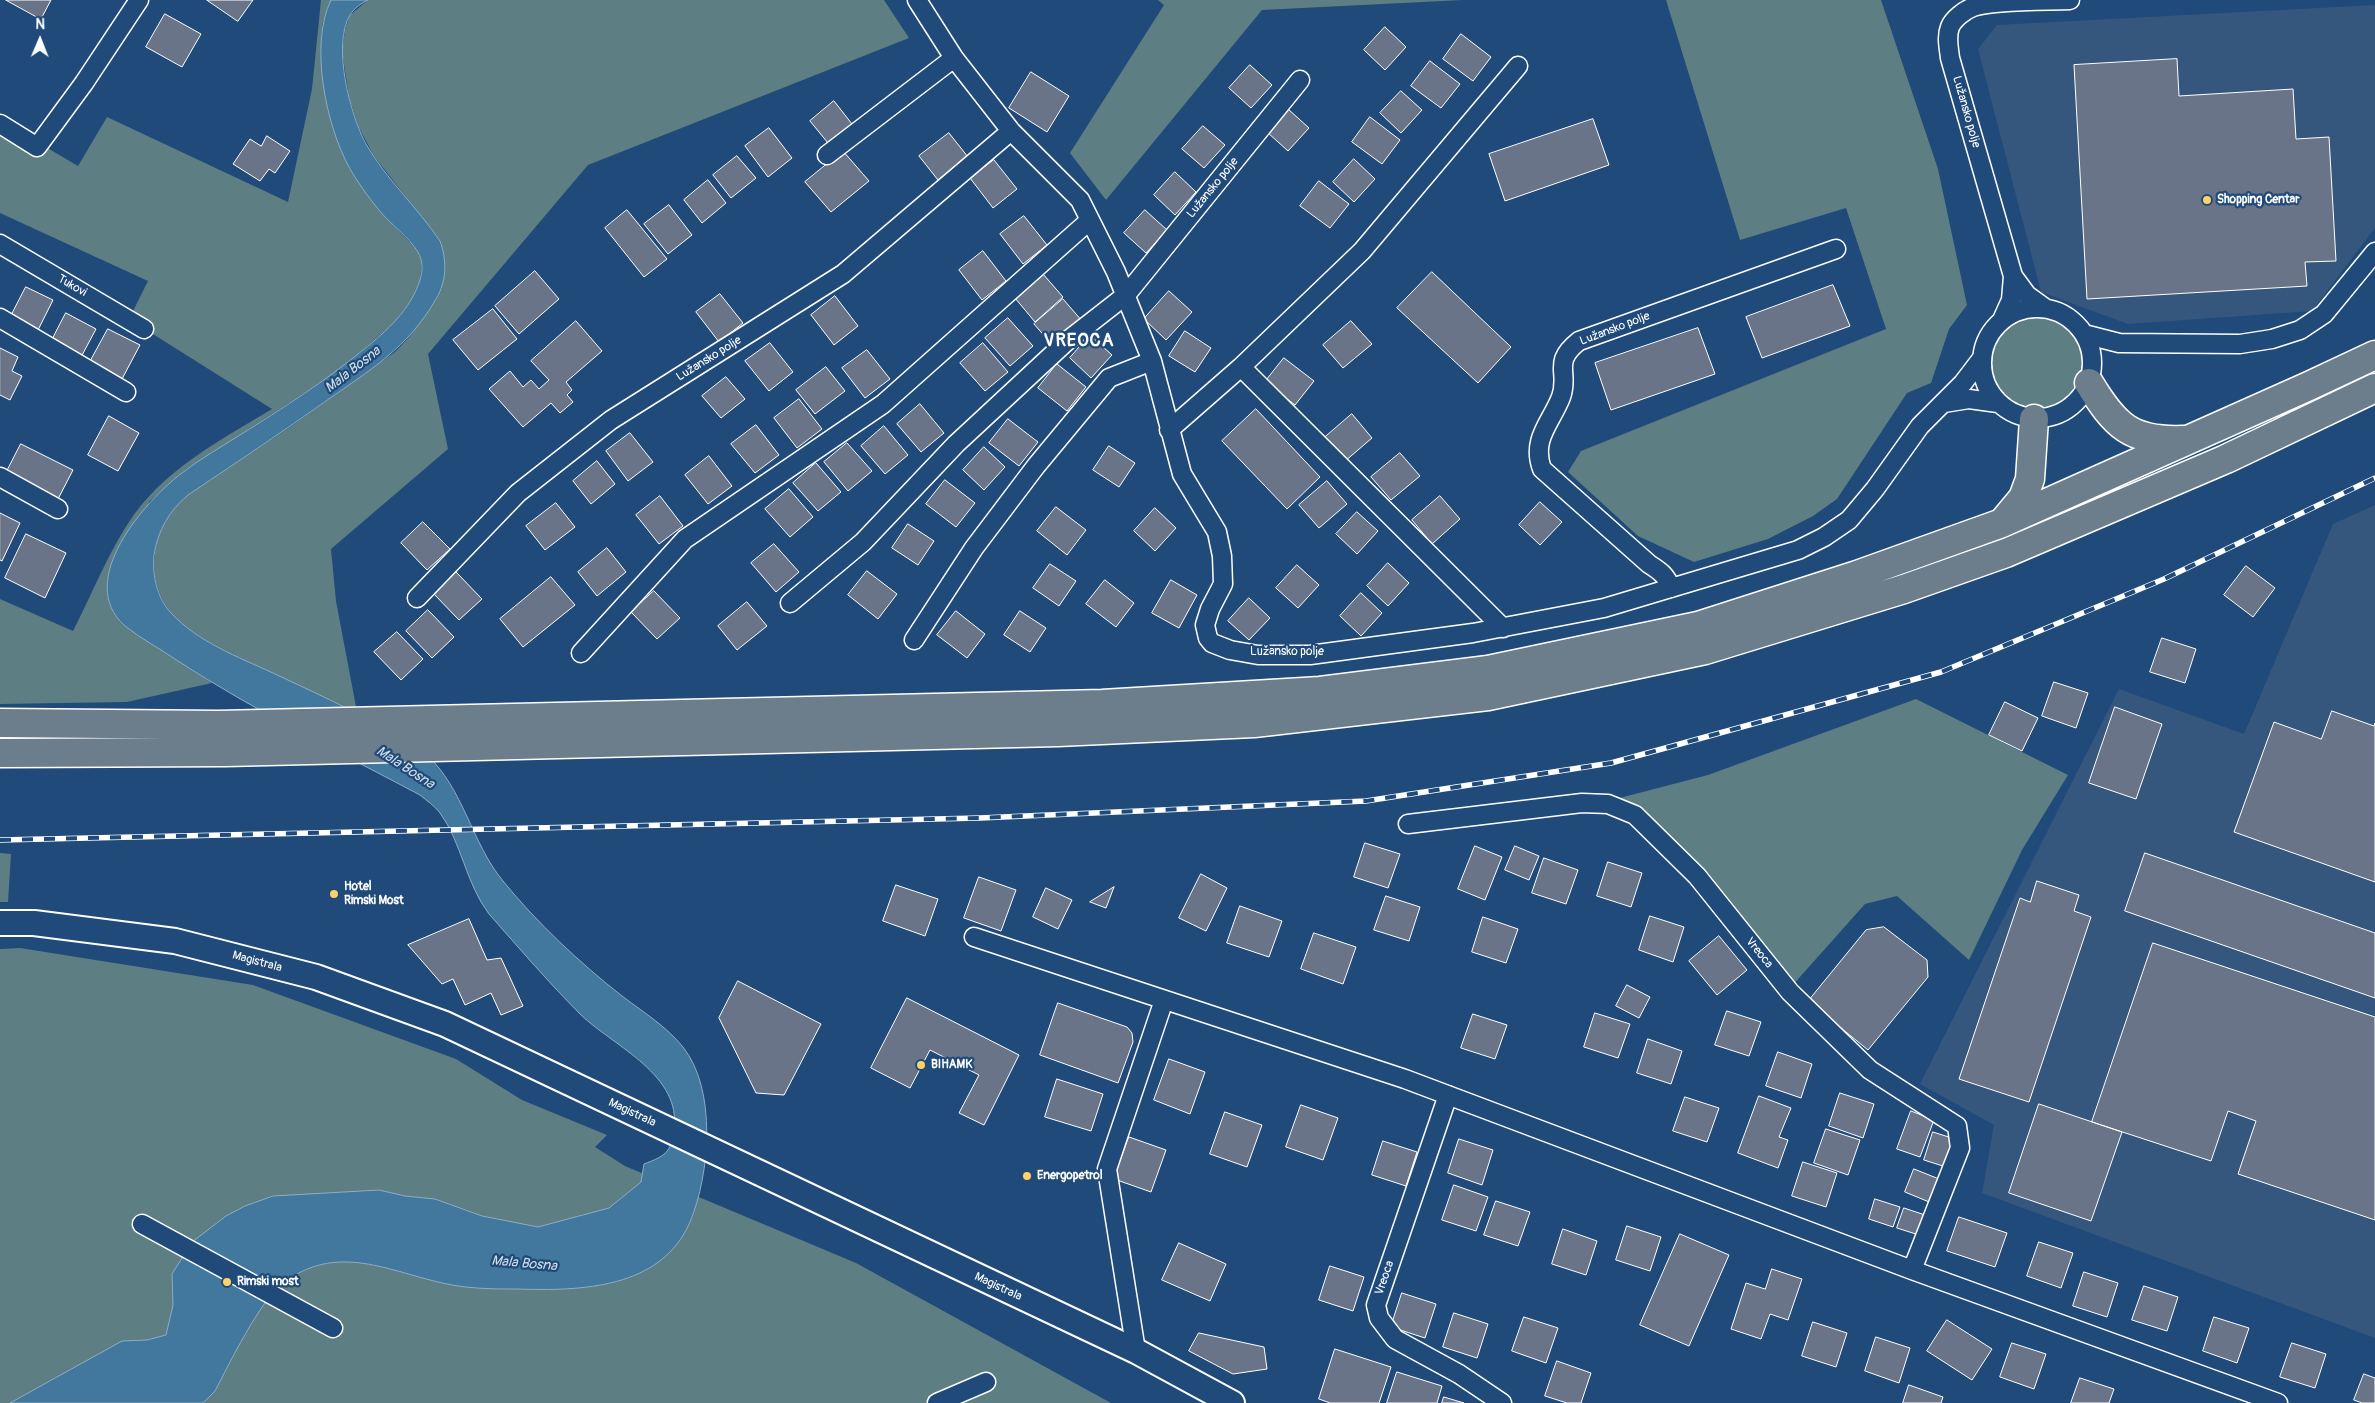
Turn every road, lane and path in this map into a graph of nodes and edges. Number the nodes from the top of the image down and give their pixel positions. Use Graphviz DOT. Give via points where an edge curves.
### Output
graph roads {
  1 [pos="139,0"];
  2 [pos="917,0"];
  3 [pos="2070,0"];
  4 [pos="954,58"];
  5 [pos="1518,66"];
  6 [pos="1300,80"];
  7 [pos="0,124"];
  8 [pos="1012,131"];
  9 [pos="827,155"];
  10 [pos="1090,220"];
  11 [pos="0,244"];
  12 [pos="1836,249"];
  13 [pos="2375,252"];
  14 [pos="2013,276"];
  15 [pos="1126,296"];
  16 [pos="2045,308"];
  17 [pos="0,318"];
  18 [pos="2002,320"];
  19 [pos="144,329"];
  20 [pos="2084,334"];
  21 [pos="2119,342"];
  22 [pos="2375,355"];
  23 [pos="1982,358"];
  24 [pos="1152,361"];
  25 [pos="1241,368"];
  26 [pos="2091,374"];
  27 [pos="2375,388"];
  28 [pos="126,392"];
  29 [pos="1998,402"];
  30 [pos="1944,403"];
  31 [pos="2034,418"];
  32 [pos="1169,430"];
  33 [pos="2187,440"];
  34 [pos="0,478"];
  35 [pos="58,509"];
  36 [pos="2002,523"];
  37 [pos="1671,588"];
  38 [pos="417,598"];
  39 [pos="790,603"];
  40 [pos="1503,628"];
  41 [pos="914,640"];
  42 [pos="581,653"];
  43 [pos="0,723"];
  44 [pos="0,753"];
  45 [pos="1408,824"];
  46 [pos="0,923"];
  47 [pos="974,937"];
  48 [pos="1164,1000"];
  49 [pos="1448,1095"];
  50 [pos="142,1224"];
  51 [pos="1912,1270"];
  52 [pos="333,1328"];
  53 [pos="1136,1351"];
  54 [pos="986,1382"];
  55 [pos="937,1403"];
  56 [pos="1232,1403"];
  57 [pos="1502,1403"];
  58 [pos="2278,1403"];
  1 -- 7 [label="street" via="37,147"];
  2 -- 4 [label="street, Lužansko polje"];
  3 -- 14 [label="street, Lužansko polje" via="1973,7 1950,27 1950,58"];
  4 -- 8 [label="street, Lužansko polje"];
  4 -- 9 [label="street"];
  5 -- 25 [label="street" via="1362,251"];
  6 -- 15 [label="street, Lužansko polje"];
  8 -- 10 [label="street, Lužansko polje" via="1080,200"];
  8 -- 38 [label="street, Lužansko polje" via="843,274 603,426 518,494"];
  10 -- 15 [label="street, Lužansko polje"];
  10 -- 42 [label="street" via="883,404 685,539"];
  11 -- 19 [label="street, Tukovi"];
  12 -- 37 [label="street, Lužansko polje" via="1578,341 1563,359 1562,395 1538,446 1542,469 1662,572"];
  13 -- 21 [label="street" via="2324,314 2300,330 2240,344"];
  14 -- 16 [label="street, Lužansko polje" via="2027,296"];
  14 -- 18 [label="street" via="2011,300"];
  15 -- 24 [label="street, Lužansko polje"];
  15 -- 39 [label="street, Lužansko polje" via="1067,340 956,444 863,542"];
  16 -- 18 [label="street" via="2022,310"];
  16 -- 20 [label="street" via="2067,317"];
  17 -- 28 [label="street"];
  18 -- 23 [label="street" via="1988,337"];
  20 -- 21 [label="street"];
  20 -- 26 [label="street" via="2092,353"];
  21 -- 26 [label="street"];
  22 -- 33 [label="highway"];
  23 -- 29 [label="street" via="1985,382"];
  23 -- 30 [label="street, Lužansko polje"];
  24 -- 32 [label="street, Lužansko polje"];
  24 -- 41 [label="street" via="1109,378 974,548"];
  25 -- 32 [label="street"];
  25 -- 40 [label="street"];
  26 -- 31 [label="street" via="2082,396 2061,413"];
  26 -- 33 [label="highway" via="2110,414 2123,427 2140,437 2161,441"];
  27 -- 44 [label="highway" via="2226,459 2006,553 1904,589 1705,650 1488,696 1254,723 1058,732 226,752"];
  29 -- 30 [label="street" via="1969,399"];
  29 -- 31 [label="street" via="2015,414"];
  30 -- 37 [label="street, Lužansko polje" via="1920,426 1876,489 1849,520 1824,537 1798,550"];
  31 -- 36 [label="highway" via="2030,478 2023,498"];
  32 -- 40 [label="street, Lužansko polje" via="1182,474 1217,532 1222,556 1223,584 1204,625 1212,643 1258,655 1310,655"];
  33 -- 36 [label="highway"];
  34 -- 35 [label="street"];
  36 -- 43 [label="highway" via="1857,575 1698,626 1488,670 1320,691 1102,704 219,724"];
  37 -- 40 [label="street, Lužansko polje" via="1604,608"];
  45 -- 51 [label="street, Vreoca" via="1582,803 1608,804 1636,815 1697,876 1803,1005 1870,1070 1956,1126 1960,1148"];
  46 -- 53 [label="main road, Magistrala" via="34,923 175,940 316,977 445,1024"];
  47 -- 48 [label="street"];
  48 -- 49 [label="street"];
  48 -- 53 [label="street" via="1107,1168"];
  49 -- 51 [label="street"];
  49 -- 57 [label="street, Vreoca" via="1376,1305 1379,1318 1395,1339 1459,1374"];
  50 -- 52 [label="street"];
  51 -- 58 [label="street"];
  53 -- 56 [label="main road, Magistrala"];
  54 -- 55 [label="street"];
}
